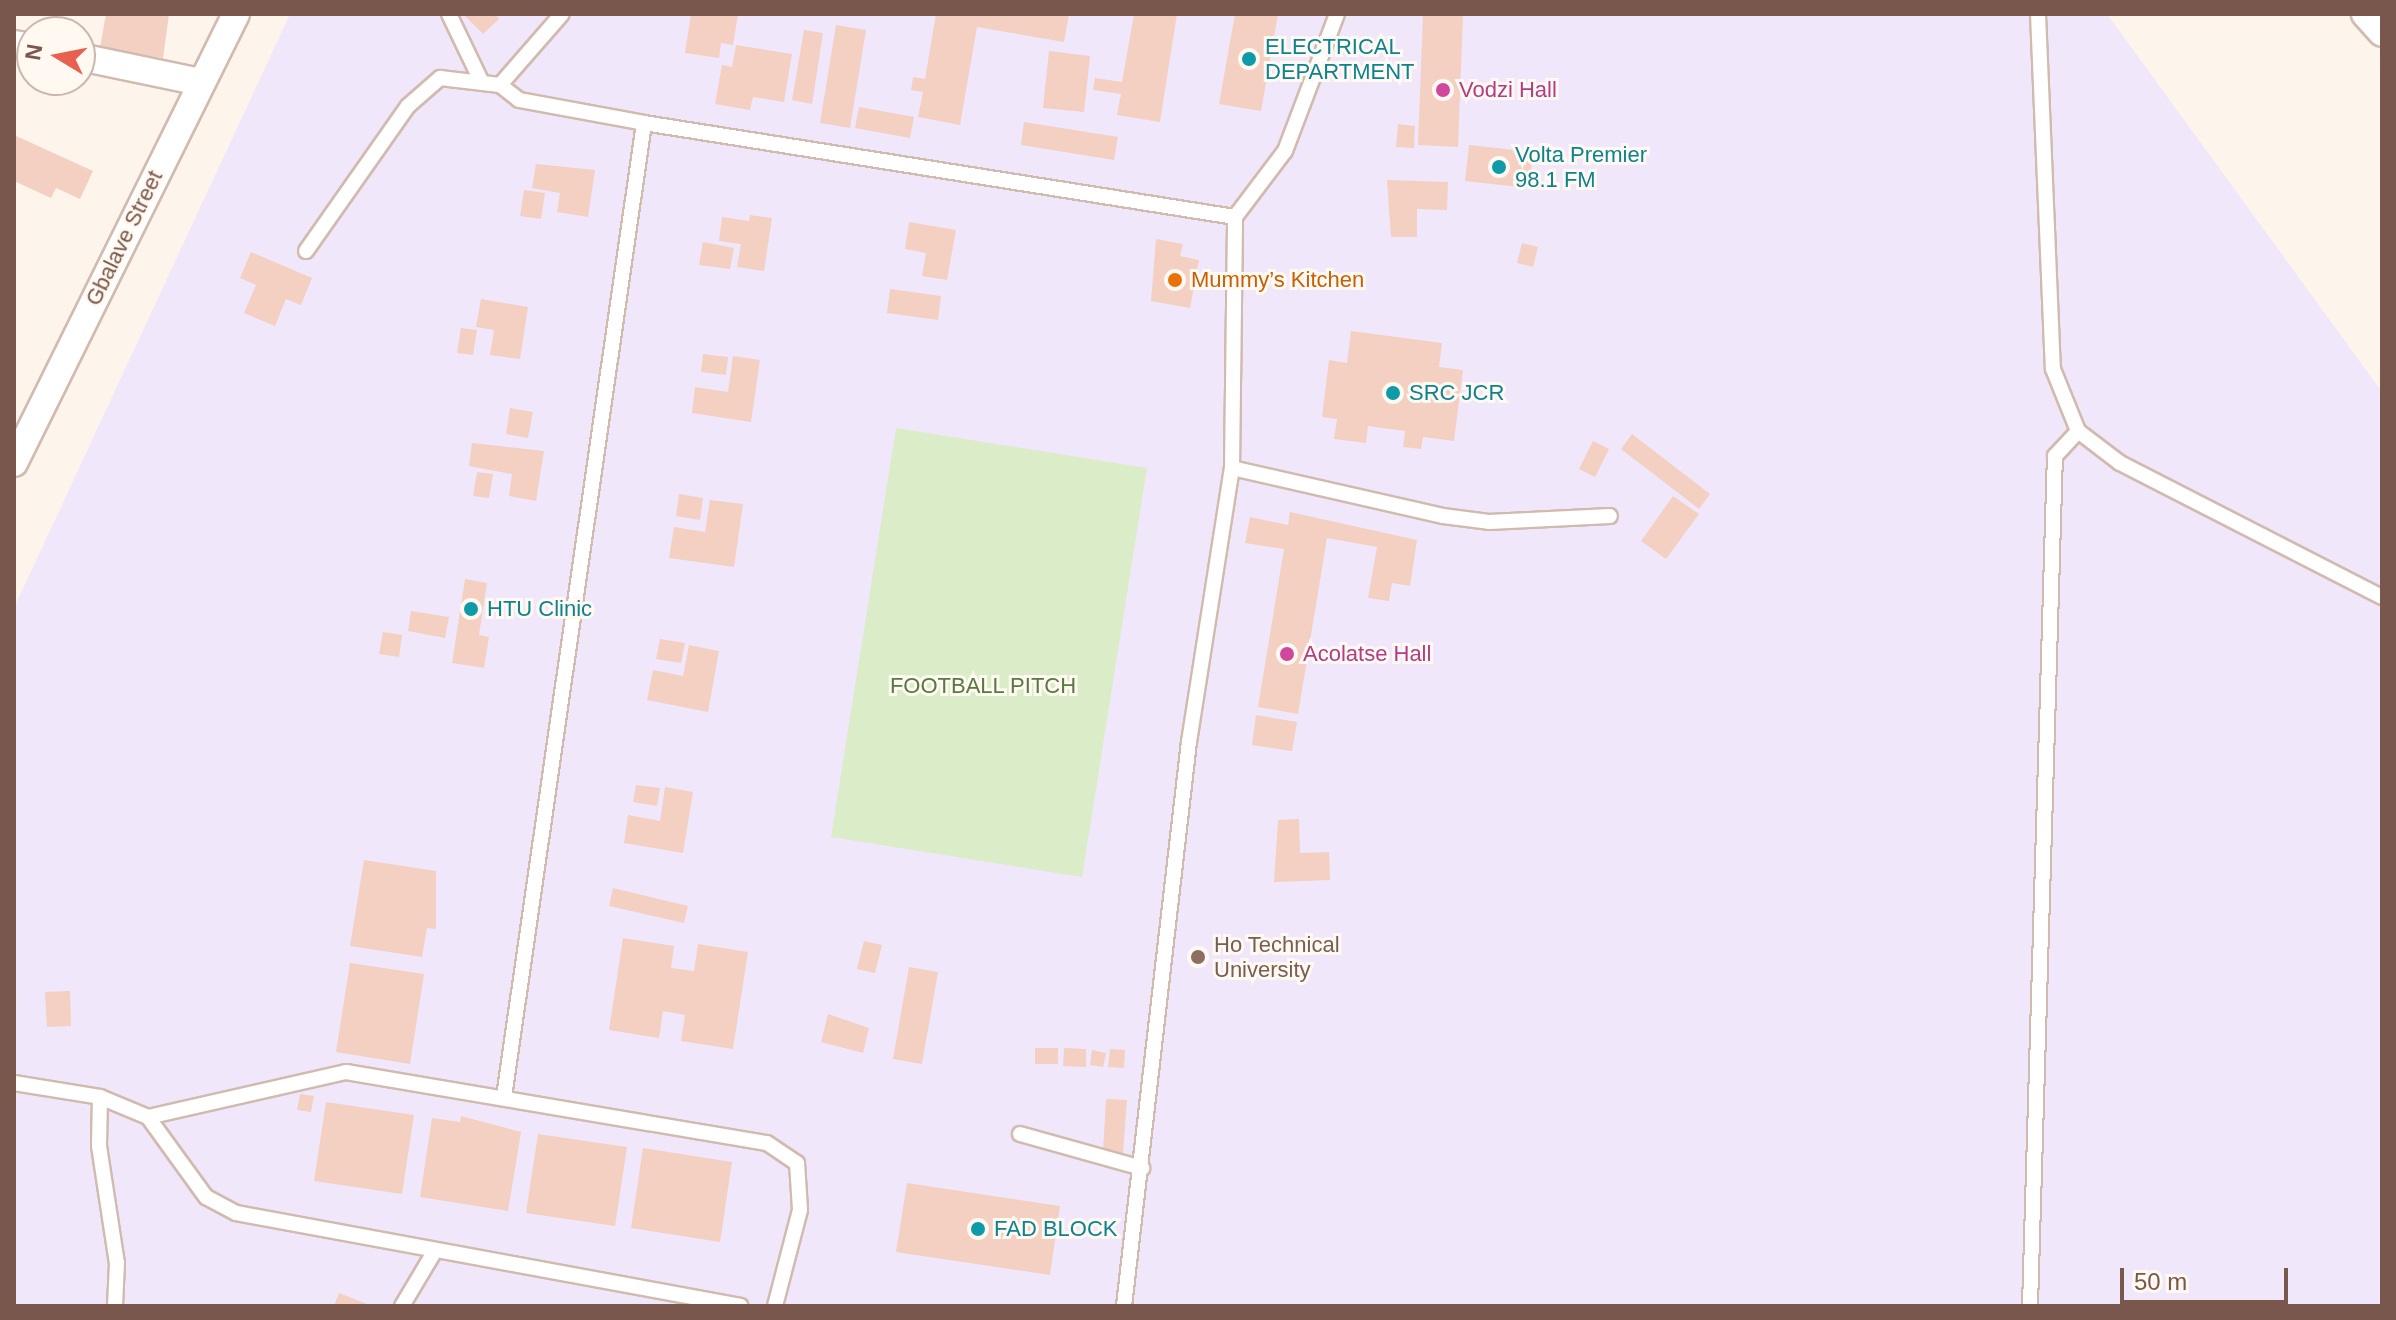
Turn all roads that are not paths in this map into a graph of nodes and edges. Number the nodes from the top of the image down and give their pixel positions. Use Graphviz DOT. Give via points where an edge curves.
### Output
graph roads {
  1 [pos="236,14"];
  2 [pos="449,14"];
  3 [pos="562,14"];
  4 [pos="1337,14"];
  5 [pos="2038,14"];
  6 [pos="2365,14"];
  7 [pos="2382,33"];
  8 [pos="96,60"];
  9 [pos="201,82"];
  10 [pos="482,83"];
  11 [pos="500,85"];
  12 [pos="644,123"];
  13 [pos="1235,217"];
  14 [pos="306,251"];
  15 [pos="2078,431"];
  16 [pos="14,463"];
  17 [pos="1232,468"];
  18 [pos="1610,516"];
  19 [pos="2382,597"];
  20 [pos="14,1083"];
  21 [pos="100,1097"];
  22 [pos="504,1097"];
  23 [pos="148,1117"];
  24 [pos="1020,1134"];
  25 [pos="1142,1168"];
  26 [pos="433,1254"];
  27 [pos="115,1306"];
  28 [pos="402,1306"];
  29 [pos="741,1306"];
  30 [pos="775,1306"];
  31 [pos="1124,1306"];
  32 [pos="2030,1306"];
  1 -- 9 [label="street, Gbalave Street"];
  2 -- 10 [label="lane"];
  3 -- 11 [label="lane"];
  4 -- 13 [label="lane" via="1285,151"];
  5 -- 15 [label="lane" via="2053,369"];
  6 -- 7 [label="street"];
  8 -- 9 [label="street"];
  9 -- 16 [label="street, Gbalave Street"];
  10 -- 11 [label="lane"];
  10 -- 14 [label="lane" via="440,78 424,88"];
  11 -- 12 [label="lane" via="519,100"];
  12 -- 13 [label="lane"];
  12 -- 22 [label="lane"];
  13 -- 17 [label="lane"];
  15 -- 19 [label="lane" via="2120,463"];
  15 -- 32 [label="lane" via="2055,456"];
  17 -- 18 [label="lane" via="1356,502 1489,522"];
  17 -- 25 [label="lane" via="1189,742"];
  20 -- 21 [label="lane"];
  21 -- 23 [label="lane"];
  21 -- 27 [label="lane" via="99,1146 117,1263"];
  22 -- 23 [label="lane" via="346,1072"];
  22 -- 30 [label="lane" via="785,1150 797,1163 800,1210"];
  23 -- 26 [label="lane" via="193,1182 222,1208"];
  24 -- 25 [label="lane"];
  25 -- 31 [label="lane"];
  26 -- 28 [label="lane"];
  26 -- 29 [label="lane"];
}
